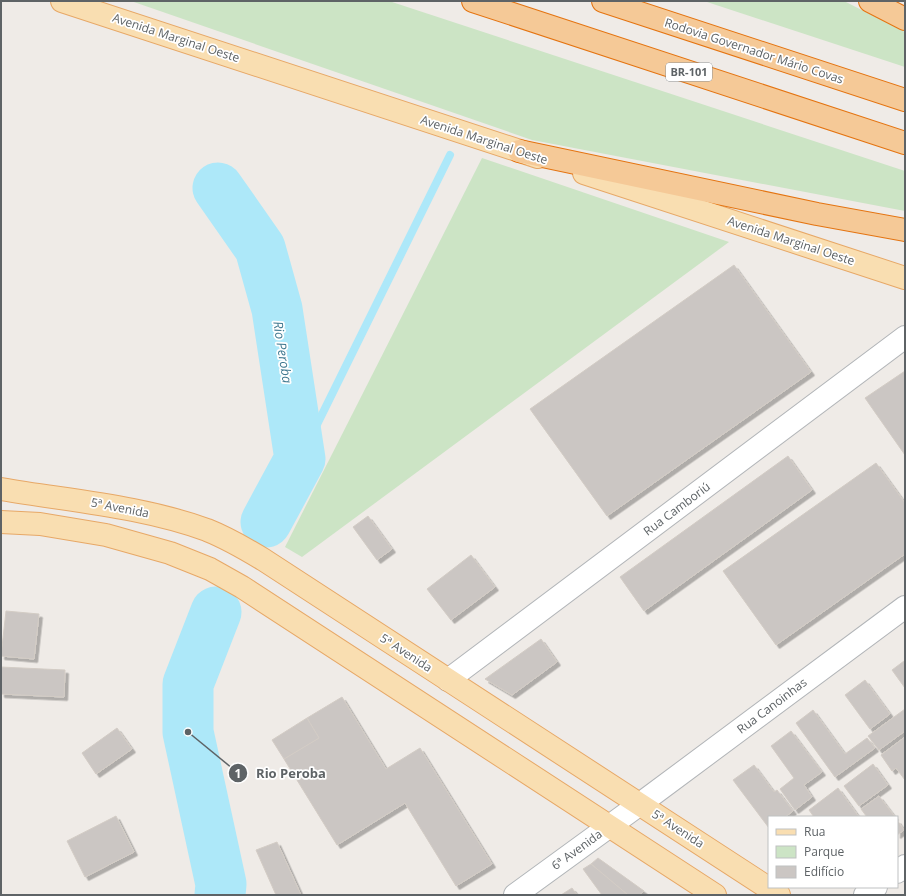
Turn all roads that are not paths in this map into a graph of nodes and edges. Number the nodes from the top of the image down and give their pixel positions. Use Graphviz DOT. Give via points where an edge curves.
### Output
graph roads {
  1 [pos="62,1"];
  2 [pos="473,1"];
  3 [pos="603,1"];
  4 [pos="870,1"];
  5 [pos="905,19"];
  6 [pos="905,100"];
  7 [pos="905,143"];
  8 [pos="519,151"];
  9 [pos="905,230"];
  10 [pos="905,278"];
  11 [pos="905,338"];
  12 [pos="1,489"];
  13 [pos="1,522"];
  14 [pos="905,607"];
  15 [pos="448,680"];
  16 [pos="640,804"];
  17 [pos="609,826"];
  18 [pos="768,888"];
  19 [pos="768,888"];
  20 [pos="875,888"];
  21 [pos="515,895"];
  22 [pos="715,895"];
  23 [pos="779,895"];
  24 [pos="865,895"];
  1 -- 8 [label="main road, Avenida Marginal Oeste"];
  2 -- 7 [label="highway, BR-101"];
  3 -- 6 [label="highway, Rodovia Governador Mário Covas"];
  4 -- 5 [label="highway"];
  8 -- 9 [label="highway"];
  8 -- 10 [label="main road, Avenida Marginal Oeste"];
  11 -- 15 [label="street, Rua Camboriú"];
  12 -- 15 [label="main road, 5ª Avenida" via="139,511 207,530 236,543 264,560"];
  13 -- 17 [label="main road" via="40,524 106,535 170,554 210,570 242,587"];
  14 -- 16 [label="street, Rua Canoinhas"];
  15 -- 16 [label="main road, 5ª Avenida"];
  16 -- 17 [label="street, 6ª Avenida"];
  16 -- 19 [label="main road, 5ª Avenida"];
  17 -- 21 [label="street, 6ª Avenida"];
  17 -- 22 [label="main road"];
  18 -- 23 [label="main road, 5ª Avenida"];
  20 -- 24 [label="street"];
}
